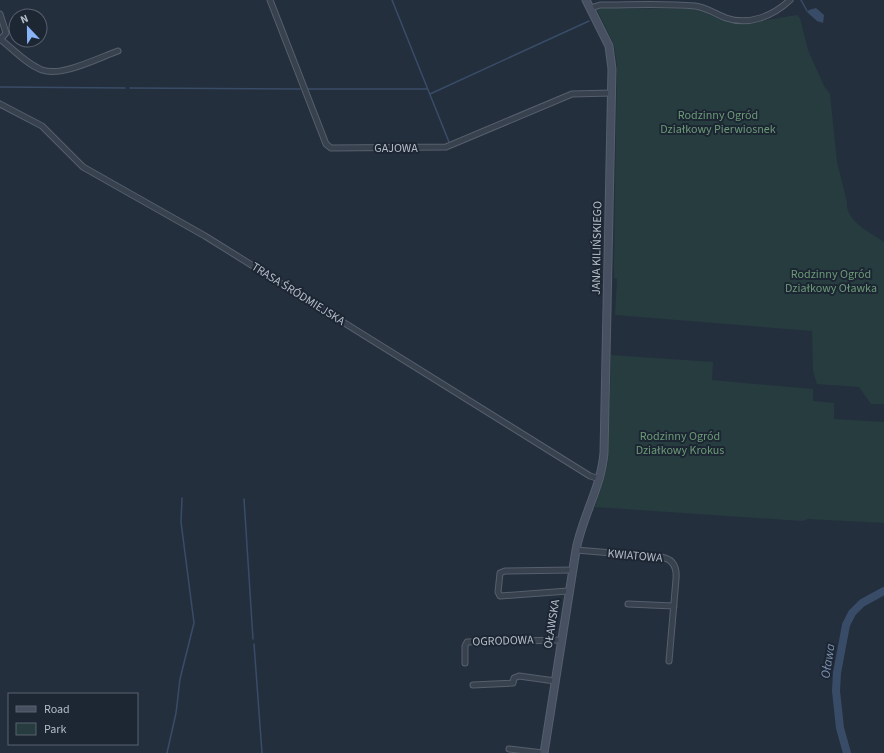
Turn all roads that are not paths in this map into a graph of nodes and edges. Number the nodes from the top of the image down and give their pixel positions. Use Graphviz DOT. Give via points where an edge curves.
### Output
graph roads {
  1 [pos="270,0"];
  2 [pos="586,0"];
  3 [pos="790,0"];
  4 [pos="591,8"];
  5 [pos="0,14"];
  6 [pos="0,39"];
  7 [pos="118,51"];
  8 [pos="612,93"];
  9 [pos="0,104"];
  10 [pos="600,479"];
  11 [pos="592,500"];
  12 [pos="576,550"];
  13 [pos="572,570"];
  14 [pos="568,591"];
  15 [pos="628,604"];
  16 [pos="674,606"];
  17 [pos="561,640"];
  18 [pos="669,661"];
  19 [pos="465,663"];
  20 [pos="555,681"];
  21 [pos="474,685"];
  22 [pos="509,749"];
  23 [pos="544,753"];
  1 -- 8 [label="street, GAJOWA" via="326,144 331,148 446,147 572,94"];
  2 -- 4 [label="street, JANA KILIŃSKIEGO"];
  3 -- 4 [label="street" via="761,18 748,21 734,20 695,6 600,5"];
  4 -- 8 [label="street, JANA KILIŃSKIEGO" via="610,50"];
  5 -- 6 [label="street" via="6,33"];
  6 -- 7 [label="street" via="31,64 48,72 61,71"];
  8 -- 10 [label="street, JANA KILIŃSKIEGO" via="604,453"];
  9 -- 10 [label="street, TRASA ŚRÓDMIEJSKA" via="42,126 83,167 205,236 590,476"];
  10 -- 11 [label="street, JANA KILIŃSKIEGO"];
  11 -- 12 [label="street, OŁAWSKA" via="579,533"];
  12 -- 13 [label="street, OŁAWSKA"];
  12 -- 16 [label="street, KWIATOWA" via="669,560 676,569"];
  13 -- 14 [label="street, OŁAWSKA"];
  13 -- 14 [label="street" via="505,570 500,573 500,596"];
  14 -- 17 [label="street, OŁAWSKA"];
  15 -- 16 [label="street"];
  16 -- 18 [label="street, KWIATOWA"];
  17 -- 19 [label="street, OGRODOWA" via="467,642"];
  17 -- 20 [label="street, OŁAWSKA"];
  20 -- 21 [label="street" via="519,676 514,678 513,683"];
  20 -- 23 [label="street, OŁAWSKA"];
  22 -- 23 [label="street"];
}
